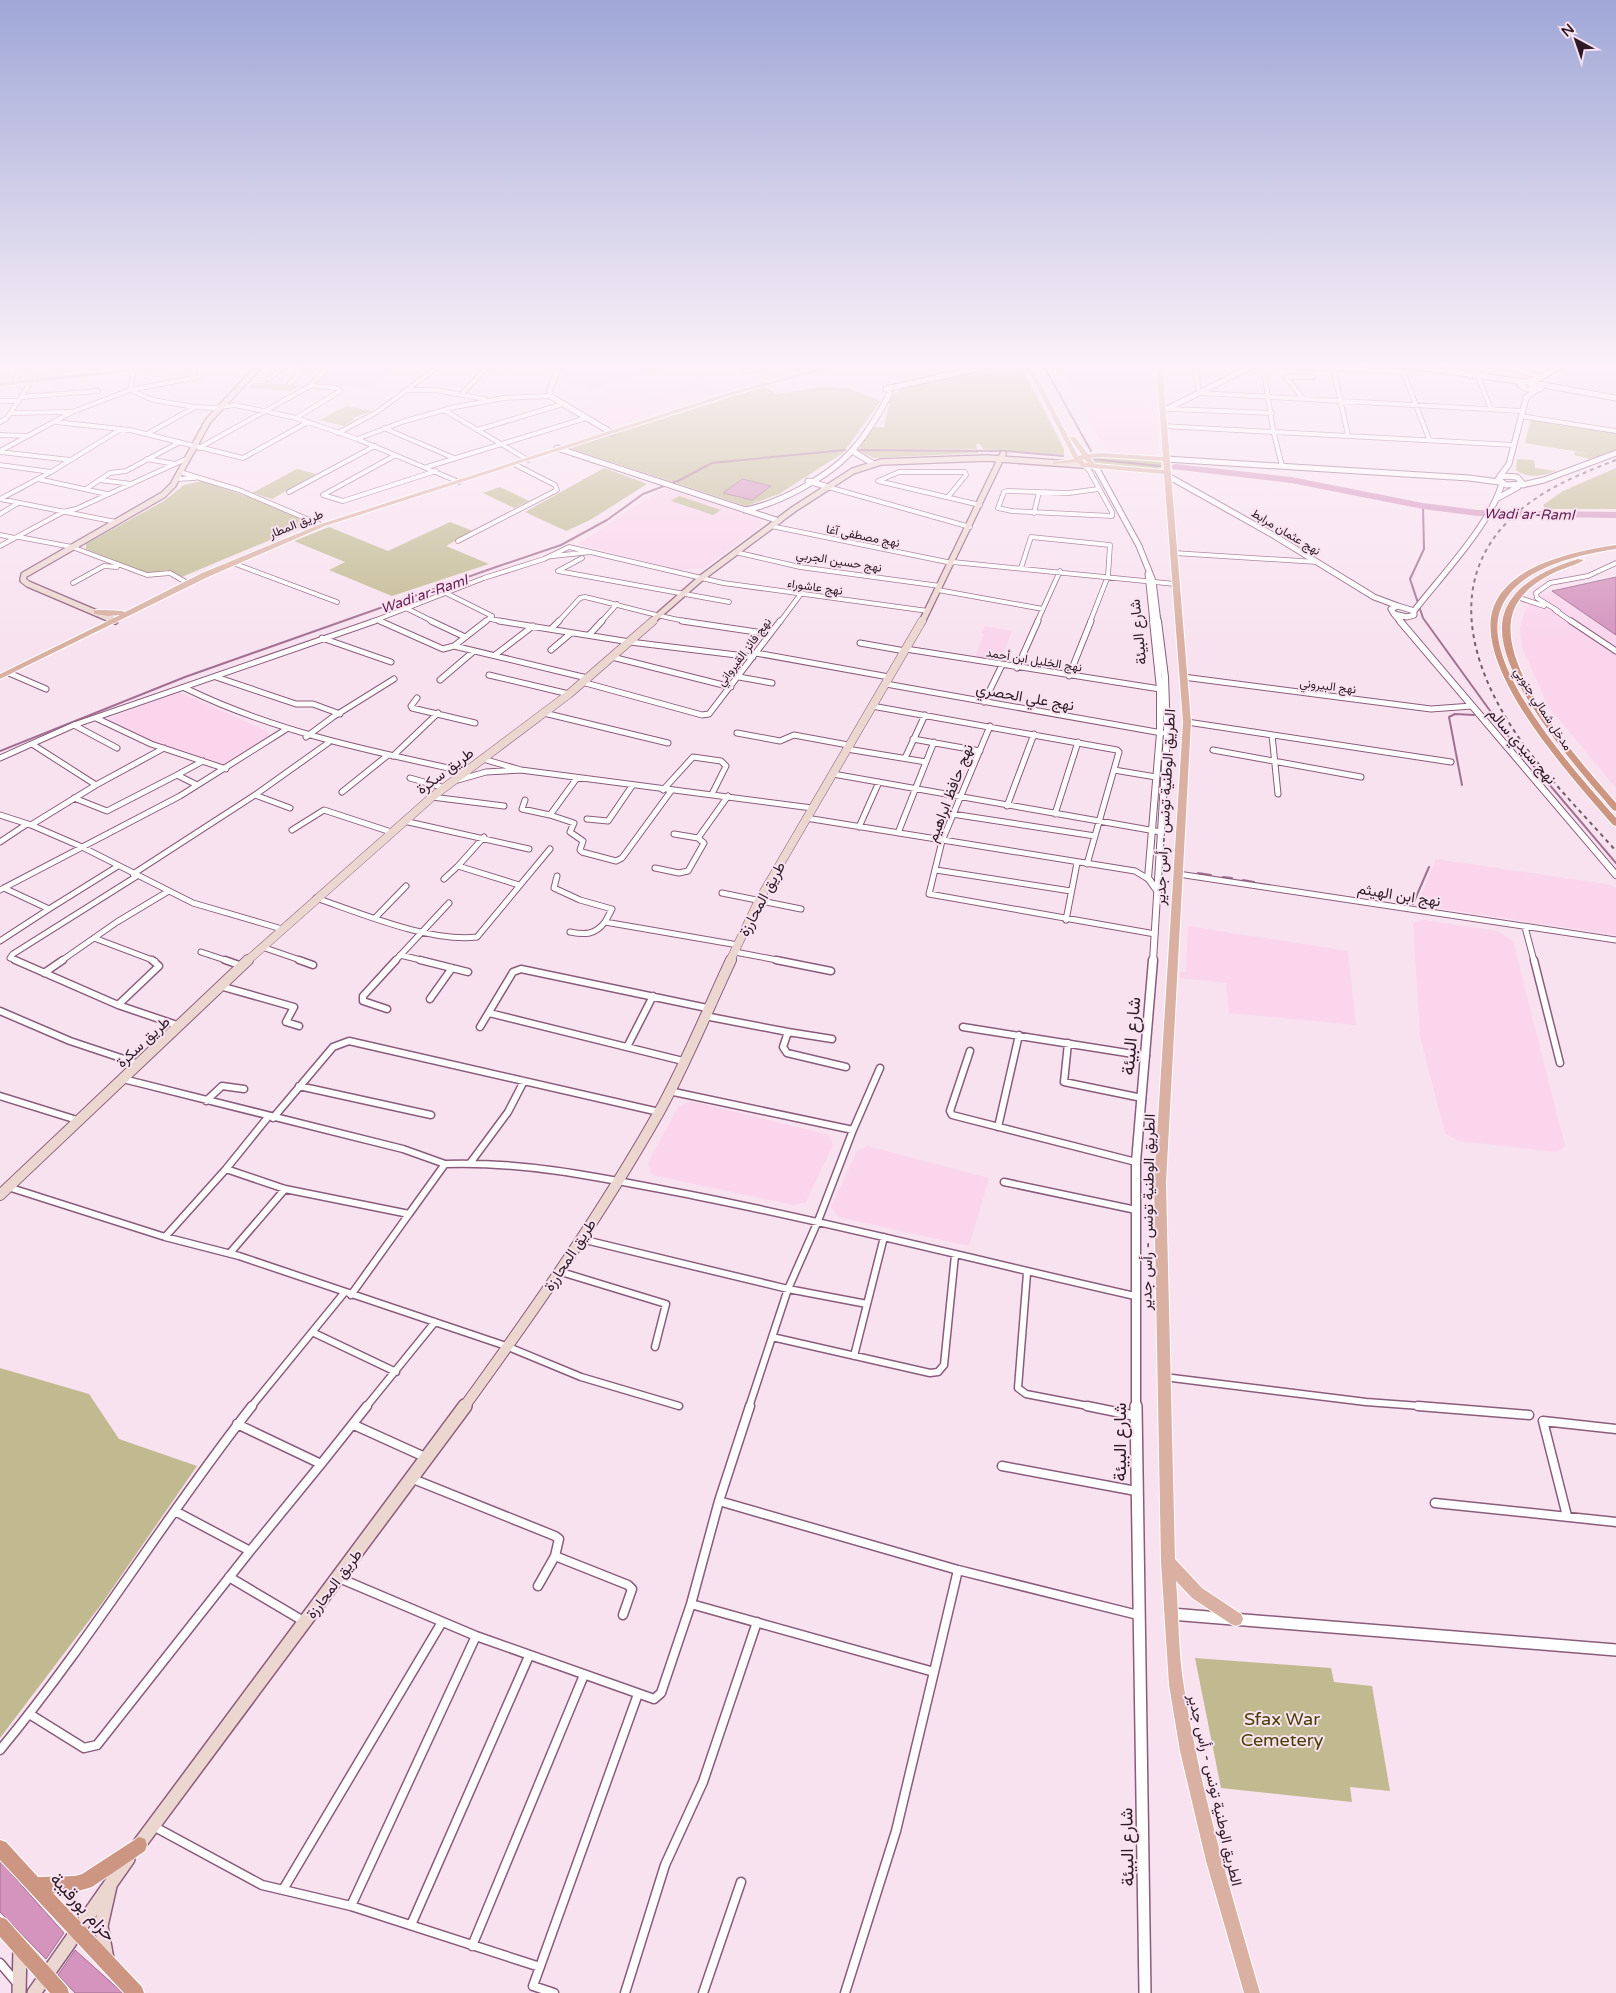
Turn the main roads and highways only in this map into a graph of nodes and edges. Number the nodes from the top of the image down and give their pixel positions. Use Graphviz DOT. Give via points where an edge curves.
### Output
graph roads {
  1 [pos="190,456"];
  2 [pos="536,456"];
  3 [pos="1003,456"];
  4 [pos="1079,456"];
  5 [pos="1080,456"];
  6 [pos="1098,456"];
  7 [pos="1118,456"];
  8 [pos="1166,456"];
  9 [pos="526,459"];
  10 [pos="1166,459"];
  11 [pos="1081,460"];
  12 [pos="1055,463"];
  13 [pos="1168,476"];
  14 [pos="457,481"];
  15 [pos="788,514"];
  16 [pos="772,525"];
  17 [pos="1616,547"];
  18 [pos="1616,552"];
  19 [pos="188,581"];
  20 [pos="122,612"];
  21 [pos="94,613"];
  22 [pos="110,621"];
  23 [pos="96,625"];
  24 [pos="0,675"];
  25 [pos="1616,808"];
  26 [pos="1616,823"];
  27 [pos="0,1195"];
  28 [pos="1168,1562"];
  29 [pos="1236,1619"];
  30 [pos="139,1845"];
  31 [pos="0,1848"];
  32 [pos="111,1881"];
  33 [pos="35,1885"];
  34 [pos="0,1925"];
  35 [pos="75,1935"];
  36 [pos="20,1949"];
  37 [pos="108,1964"];
  38 [pos="48,1973"];
  39 [pos="20,1990"];
  40 [pos="34,1993"];
  41 [pos="61,1993"];
  42 [pos="136,1993"];
  43 [pos="1252,1993"];
  1 -- 21 [label="main road" via="168,490 158,498 30,570 23,578 28,584"];
  2 -- 9 [label="main road, طريق المطار"];
  3 -- 11 [label="main road"];
  3 -- 12 [label="main road"];
  3 -- 15 [label="main road, طريق سكرة" via="872,463 853,471"];
  3 -- 30 [label="main road, طريق المحارزة" via="928,611 758,900 669,1092 618,1181 561,1272 413,1479"];
  4 -- 11 [label="main road"];
  5 -- 11 [label="main road"];
  6 -- 11 [label="main road"];
  7 -- 10 [label="main road"];
  8 -- 10 [label="main road, الطريق الوطنية تونس - رأس جدير"];
  9 -- 14 [label="main road, طريق المطار"];
  9 -- 14 [label="main road, طريق المطار"];
  10 -- 13 [label="main road, الطريق الوطنية تونس - رأس جدير"];
  11 -- 12 [label="main road"];
  11 -- 13 [label="main road" via="1092,466"];
  13 -- 28 [label="main road, الطريق الوطنية تونس - رأس جدير" via="1187,722 1160,1183"];
  14 -- 19 [label="main road, طريق المطار" via="323,525"];
  14 -- 19 [label="main road, طريق المطار" via="319,524"];
  15 -- 16 [label="main road, طريق سكرة"];
  15 -- 16 [label="main road" via="781,518 766,518"];
  16 -- 27 [label="main road, طريق سكرة" via="700,579 569,694 432,797 391,832 262,946"];
  17 -- 26 [label="highway, مدخل شمالي جنوبي" via="1574,554 1529,574 1503,598 1494,625 1503,666 1527,709 1562,759"];
  18 -- 25 [label="highway, مدخل شمالي جنوبي" via="1561,566 1537,579 1517,597 1506,627 1516,667 1550,726"];
  19 -- 20 [label="main road, طريق المطار"];
  19 -- 22 [label="main road, طريق المطار"];
  20 -- 21 [label="main road"];
  20 -- 22 [label="main road, طريق المطار"];
  21 -- 22 [label="main road"];
  21 -- 23 [label="main road"];
  22 -- 23 [label="main road, طريق المطار"];
  22 -- 24 [label="main road, طريق المطار"];
  23 -- 24 [label="main road, طريق المطار"];
  28 -- 29 [label="main road" via="1197,1593"];
  28 -- 43 [label="main road, الطريق الوطنية تونس - رأس جدير" via="1176,1685 1188,1750 1214,1861"];
  30 -- 32 [label="main road, طريق المحارزة"];
  30 -- 33 [label="highway" via="86,1881"];
  31 -- 33 [label="highway, حزام بورقيبة"];
  32 -- 35 [label="main road, طريق المحارزة"];
  32 -- 37 [label="main road" via="101,1926"];
  33 -- 35 [label="highway, حزام بورقيبة"];
  34 -- 36 [label="highway"];
  35 -- 37 [label="highway, حزام بورقيبة"];
  35 -- 38 [label="main road, طريق المحارزة"];
  36 -- 38 [label="highway"];
  36 -- 39 [label="main road"];
  37 -- 42 [label="highway, حزام بورقيبة"];
  38 -- 40 [label="main road, طريق المحارزة"];
  38 -- 41 [label="highway"];
}
